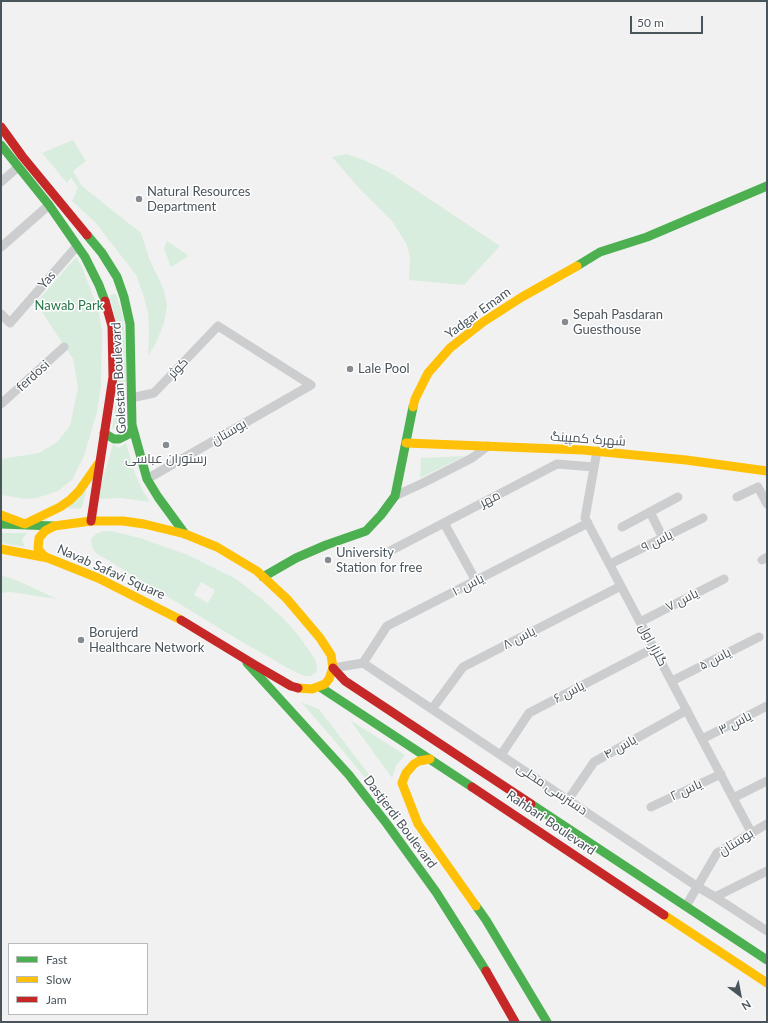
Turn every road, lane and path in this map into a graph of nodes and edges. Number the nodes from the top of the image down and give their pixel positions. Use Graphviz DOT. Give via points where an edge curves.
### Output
graph roads {
  1 [pos="1,127"];
  2 [pos="1,145"];
  3 [pos="18,167"];
  4 [pos="1,182"];
  5 [pos="766,188"];
  6 [pos="49,205"];
  7 [pos="77,246"];
  8 [pos="1,247"];
  9 [pos="123,294"];
  10 [pos="105,301"];
  11 [pos="1,314"];
  12 [pos="218,326"];
  13 [pos="64,347"];
  14 [pos="131,398"];
  15 [pos="1,404"];
  16 [pos="133,428"];
  17 [pos="104,433"];
  18 [pos="406,443"];
  19 [pos="488,446"];
  20 [pos="597,451"];
  21 [pos="100,460"];
  22 [pos="594,467"];
  23 [pos="767,471"];
  24 [pos="147,479"];
  25 [pos="394,496"];
  26 [pos="678,497"];
  27 [pos="737,497"];
  28 [pos="767,504"];
  29 [pos="650,512"];
  30 [pos="1,515"];
  31 [pos="703,518"];
  32 [pos="91,521"];
  33 [pos="444,523"];
  34 [pos="588,523"];
  35 [pos="1,524"];
  36 [pos="25,524"];
  37 [pos="54,526"];
  38 [pos="622,527"];
  39 [pos="185,534"];
  40 [pos="663,538"];
  41 [pos="1,549"];
  42 [pos="390,551"];
  43 [pos="48,558"];
  44 [pos="610,564"];
  45 [pos="263,578"];
  46 [pos="724,579"];
  47 [pos="476,581"];
  48 [pos="621,586"];
  49 [pos="640,622"];
  50 [pos="759,637"];
  51 [pos="654,648"];
  52 [pos="241,656"];
  53 [pos="363,663"];
  54 [pos="333,668"];
  55 [pos="672,681"];
  56 [pos="320,687"];
  57 [pos="767,706"];
  58 [pos="432,709"];
  59 [pos="687,710"];
  60 [pos="702,739"];
  61 [pos="501,755"];
  62 [pos="430,758"];
  63 [pos="721,774"];
  64 [pos="767,781"];
  65 [pos="733,798"];
  66 [pos="568,800"];
  67 [pos="651,807"];
  68 [pos="767,824"];
  69 [pos="751,832"];
  70 [pos="767,871"];
  71 [pos="698,887"];
  72 [pos="715,897"];
  73 [pos="686,906"];
  74 [pos="767,931"];
  75 [pos="767,960"];
  76 [pos="767,983"];
  77 [pos="515,1022"];
  78 [pos="547,1022"];
  1 -- 9 [label="main road, Golestan Boulevard" via="102,253 117,277"];
  2 -- 3 [label="main road, Golestan Boulevard"];
  3 -- 4 [label="street"];
  3 -- 6 [label="main road, Golestan Boulevard"];
  5 -- 18 [label="main road, Yadgar Emam" via="647,237 600,252 483,322 450,348 428,373 415,400"];
  6 -- 7 [label="main road, Golestan Boulevard"];
  6 -- 8 [label="street"];
  7 -- 10 [label="main road, Golestan Boulevard" via="94,274"];
  7 -- 11 [label="street, Yas" via="10,323"];
  9 -- 10 [label="main road" via="111,289"];
  9 -- 14 [label="main road, Golestan Boulevard" via="130,324"];
  10 -- 17 [label="main road, Golestan Boulevard" via="112,326 113,378"];
  12 -- 14 [label="street, کوثر" via="154,393"];
  12 -- 24 [label="street, بوستان" via="311,385"];
  13 -- 15 [label="street, ferdosi"];
  14 -- 16 [label="main road, Golestan Boulevard"];
  16 -- 17 [label="main road" via="129,434 119,439"];
  16 -- 24 [label="main road, Golestan Boulevard"];
  17 -- 21 [label="main road, Golestan Boulevard"];
  18 -- 19 [label="main road, شهرک کمپینگ"];
  18 -- 25 [label="main road, Yadgar Emam"];
  19 -- 20 [label="main road, شهرک کمپینگ"];
  19 -- 25 [label="street" via="472,458"];
  20 -- 22 [label="street, گلزار اول"];
  20 -- 23 [label="main road, شهرک کمپینگ"];
  21 -- 32 [label="main road, Golestan Boulevard"];
  21 -- 36 [label="main road" via="87,481 70,500"];
  22 -- 33 [label="street, مهر" via="557,464"];
  22 -- 34 [label="street, گلزار اول" via="585,518"];
  24 -- 39 [label="main road, Golestan Boulevard"];
  25 -- 45 [label="main road, Yadgar Emam" via="381,516 366,531 296,558"];
  26 -- 29 [label="street"];
  27 -- 28 [label="street" via="758,486"];
  29 -- 38 [label="street"];
  29 -- 40 [label="street"];
  30 -- 36 [label="main road"];
  31 -- 40 [label="street, یاس ۹"];
  32 -- 37 [label="main road, Navab Safavi Square"];
  32 -- 39 [label="main road, Navab Safavi Square" via="123,521"];
  33 -- 42 [label="street, مهر"];
  33 -- 47 [label="street"];
  34 -- 44 [label="street, گلزار اول"];
  34 -- 47 [label="street, یاس ۱۰"];
  35 -- 36 [label="main road"];
  36 -- 37 [label="main road"];
  37 -- 43 [label="main road, Navab Safavi Square" via="44,531 39,538 38,549"];
  39 -- 45 [label="main road, Navab Safavi Square" via="217,547"];
  40 -- 44 [label="street, یاس ۹"];
  41 -- 43 [label="main road"];
  43 -- 52 [label="main road, Navab Safavi Square" via="98,578 171,614"];
  44 -- 48 [label="street, گلزار اول"];
  45 -- 54 [label="main road, Navab Safavi Square" via="287,599 320,638 331,655"];
  46 -- 49 [label="street, یاس ۷"];
  47 -- 53 [label="street, یاس ۱۰" via="387,626"];
  48 -- 49 [label="street, گلزار اول"];
  48 -- 58 [label="street, یاس ۸" via="463,667"];
  49 -- 51 [label="street, گلزار اول"];
  50 -- 55 [label="street, یاس ۵"];
  51 -- 55 [label="street, گلزار اول"];
  51 -- 61 [label="street, یاس ۶" via="529,712"];
  52 -- 56 [label="main road, Navab Safavi Square" via="290,686 300,689"];
  52 -- 77 [label="main road, Dastjerdi Boulevard" via="350,775 387,824 436,892 478,957"];
  53 -- 54 [label="street"];
  53 -- 58 [label="street, دسترسی محلی"];
  54 -- 56 [label="main road" via="329,679"];
  54 -- 73 [label="main road, Rahbari Boulevard" via="345,681 376,702"];
  55 -- 59 [label="street, گلزار اول"];
  56 -- 62 [label="main road, Rahbari Boulevard"];
  57 -- 60 [label="street, یاس ۳"];
  58 -- 61 [label="street, دسترسی محلی"];
  59 -- 60 [label="street, گلزار اول"];
  59 -- 66 [label="street, یاس ۴" via="594,762"];
  60 -- 63 [label="street, گلزار اول"];
  61 -- 66 [label="street, دسترسی محلی"];
  62 -- 76 [label="main road, Rahbari Boulevard"];
  62 -- 78 [label="main road, Dastjerdi Boulevard" via="419,761 406,773 402,783 418,824 486,920"];
  63 -- 65 [label="street, گلزار اول"];
  63 -- 67 [label="street, یاس ۲"];
  64 -- 65 [label="street"];
  65 -- 69 [label="street, گلزار اول"];
  66 -- 71 [label="street, دسترسی محلی"];
  68 -- 69 [label="street, بوستان"];
  69 -- 71 [label="street, بوستان" via="717,853"];
  70 -- 72 [label="street"];
  71 -- 72 [label="street, دسترسی محلی"];
  71 -- 73 [label="street, بوستان"];
  72 -- 74 [label="street, دسترسی محلی"];
  73 -- 75 [label="main road, Rahbari Boulevard"];
}
